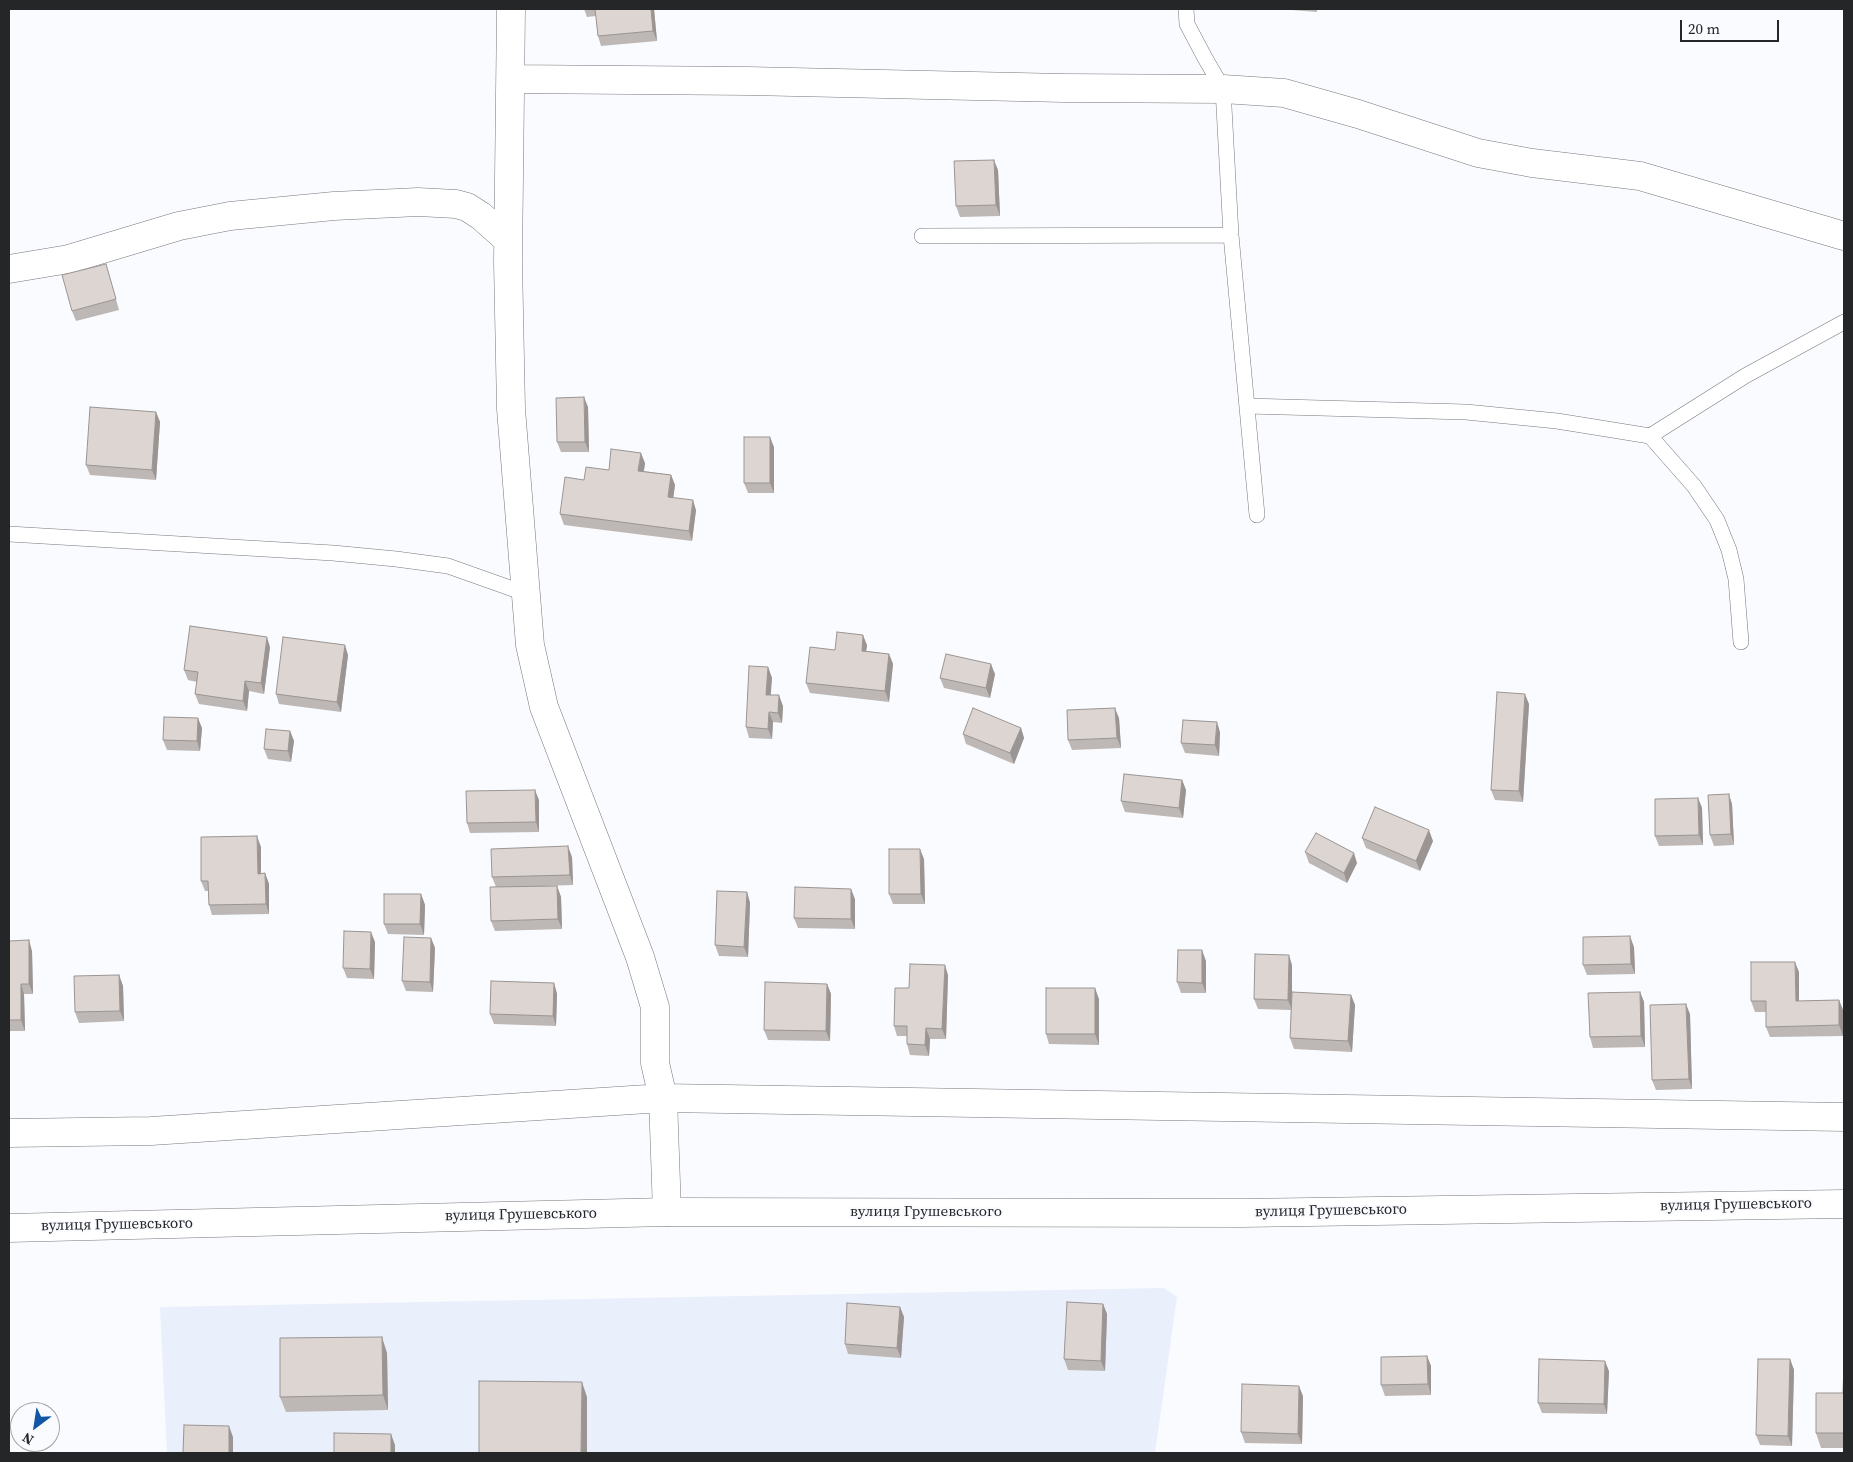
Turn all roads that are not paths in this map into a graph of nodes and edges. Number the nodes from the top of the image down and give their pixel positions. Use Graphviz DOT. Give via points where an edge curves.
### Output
graph roads {
  1 [pos="511,9"];
  2 [pos="1186,9"];
  3 [pos="511,79"];
  4 [pos="1223,89"];
  5 [pos="1232,235"];
  6 [pos="922,236"];
  7 [pos="1844,236"];
  8 [pos="508,240"];
  9 [pos="9,269"];
  10 [pos="1844,322"];
  11 [pos="1247,406"];
  12 [pos="1650,436"];
  13 [pos="1258,515"];
  14 [pos="9,534"];
  15 [pos="527,594"];
  16 [pos="1741,642"];
  17 [pos="663,1098"];
  18 [pos="1844,1117"];
  19 [pos="9,1133"];
  20 [pos="1844,1204"];
  21 [pos="667,1212"];
  22 [pos="9,1228"];
  1 -- 3 [label="main road"];
  2 -- 4 [label="lane" via="1187,24"];
  3 -- 4 [label="main road"];
  3 -- 8 [label="main road"];
  4 -- 5 [label="lane"];
  4 -- 7 [label="main road" via="1284,93 1478,153 1640,176"];
  5 -- 6 [label="lane"];
  5 -- 11 [label="lane"];
  8 -- 9 [label="main road" via="480,216 456,204 418,202 334,206 213,219 179,226 69,260"];
  8 -- 15 [label="main road" via="511,409"];
  10 -- 12 [label="lane" via="1745,376"];
  11 -- 12 [label="lane" via="1466,412 1557,421"];
  11 -- 13 [label="lane"];
  12 -- 16 [label="lane" via="1694,486 1716,520 1729,550 1736,579"];
  14 -- 15 [label="lane" via="396,559 448,566"];
  15 -- 17 [label="main road" via="530,645 544,707 640,957 654,1007 655,1063"];
  17 -- 18 [label="main road"];
  17 -- 19 [label="main road" via="151,1131"];
  17 -- 21 [label="main road"];
  20 -- 21 [label="main road, вулиця Грушевського" via="1242,1213"];
  21 -- 22 [label="main road, вулиця Грушевського"];
}
